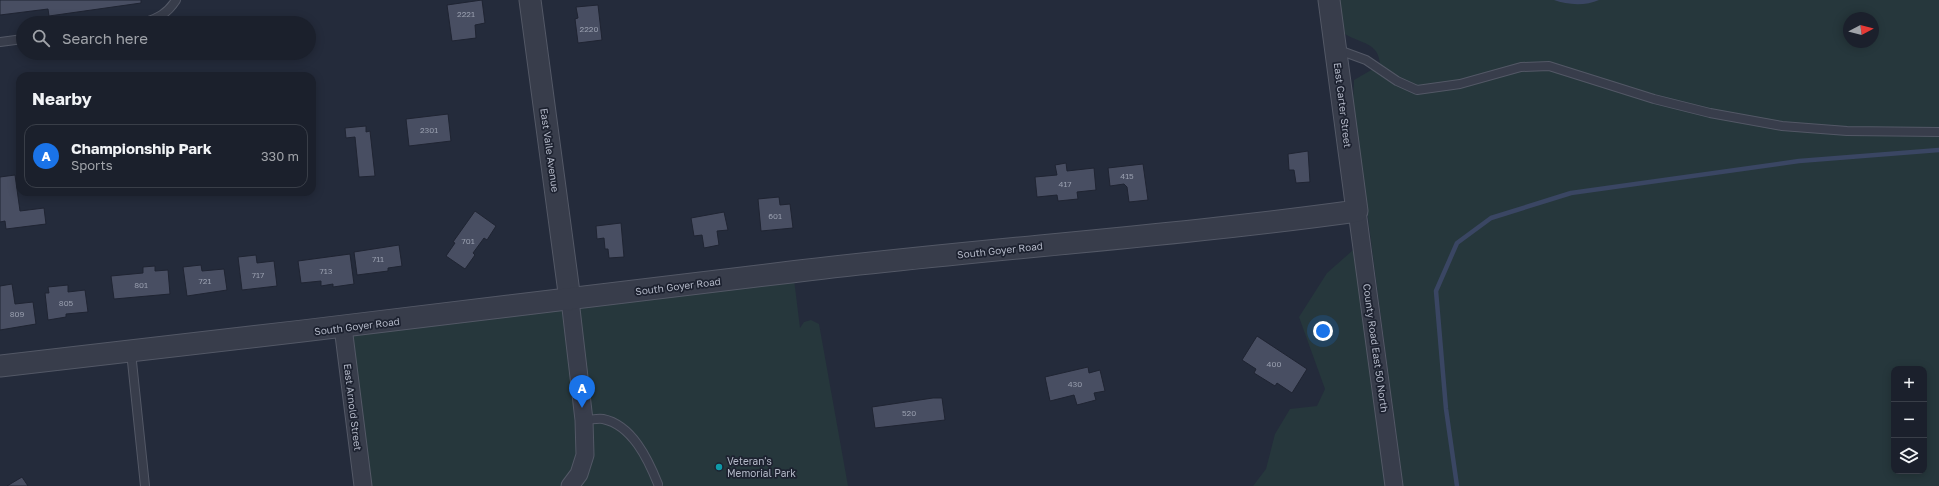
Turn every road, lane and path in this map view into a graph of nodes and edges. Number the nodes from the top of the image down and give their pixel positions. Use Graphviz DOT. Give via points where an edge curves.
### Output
graph roads {
  1 [pos="176,0"];
  2 [pos="530,0"];
  3 [pos="1329,0"];
  4 [pos="162,16"];
  5 [pos="16,40"];
  6 [pos="0,42"];
  7 [pos="1336,49"];
  8 [pos="1939,132"];
  9 [pos="1357,211"];
  10 [pos="570,300"];
  11 [pos="343,327"];
  12 [pos="131,351"];
  13 [pos="0,366"];
  14 [pos="584,420"];
  15 [pos="658,484"];
  16 [pos="145,486"];
  17 [pos="363,486"];
  18 [pos="570,486"];
  19 [pos="1394,486"];
  1 -- 4 [label="lane" via="170,10"];
  2 -- 10 [label="street, East Vaile Avenue"];
  3 -- 7 [label="street, East Carter Street"];
  5 -- 6 [label="lane"];
  7 -- 8 [label="lane" via="1366,60 1397,81 1417,90 1460,84 1521,67 1549,66 1654,99 1710,113 1782,126 1847,131"];
  7 -- 9 [label="street, East Carter Street"];
  9 -- 10 [label="street, South Goyer Road" via="1268,223 793,271"];
  9 -- 19 [label="street, County Road East 50 North"];
  10 -- 11 [label="street, South Goyer Road"];
  10 -- 14 [label="street"];
  11 -- 12 [label="street, South Goyer Road"];
  11 -- 17 [label="street, East Arnold Street"];
  12 -- 13 [label="street, South Goyer Road"];
  12 -- 16 [label="lane"];
  14 -- 15 [label="lane" via="603,418 621,427 647,459"];
  14 -- 18 [label="street" via="585,455"];
}
